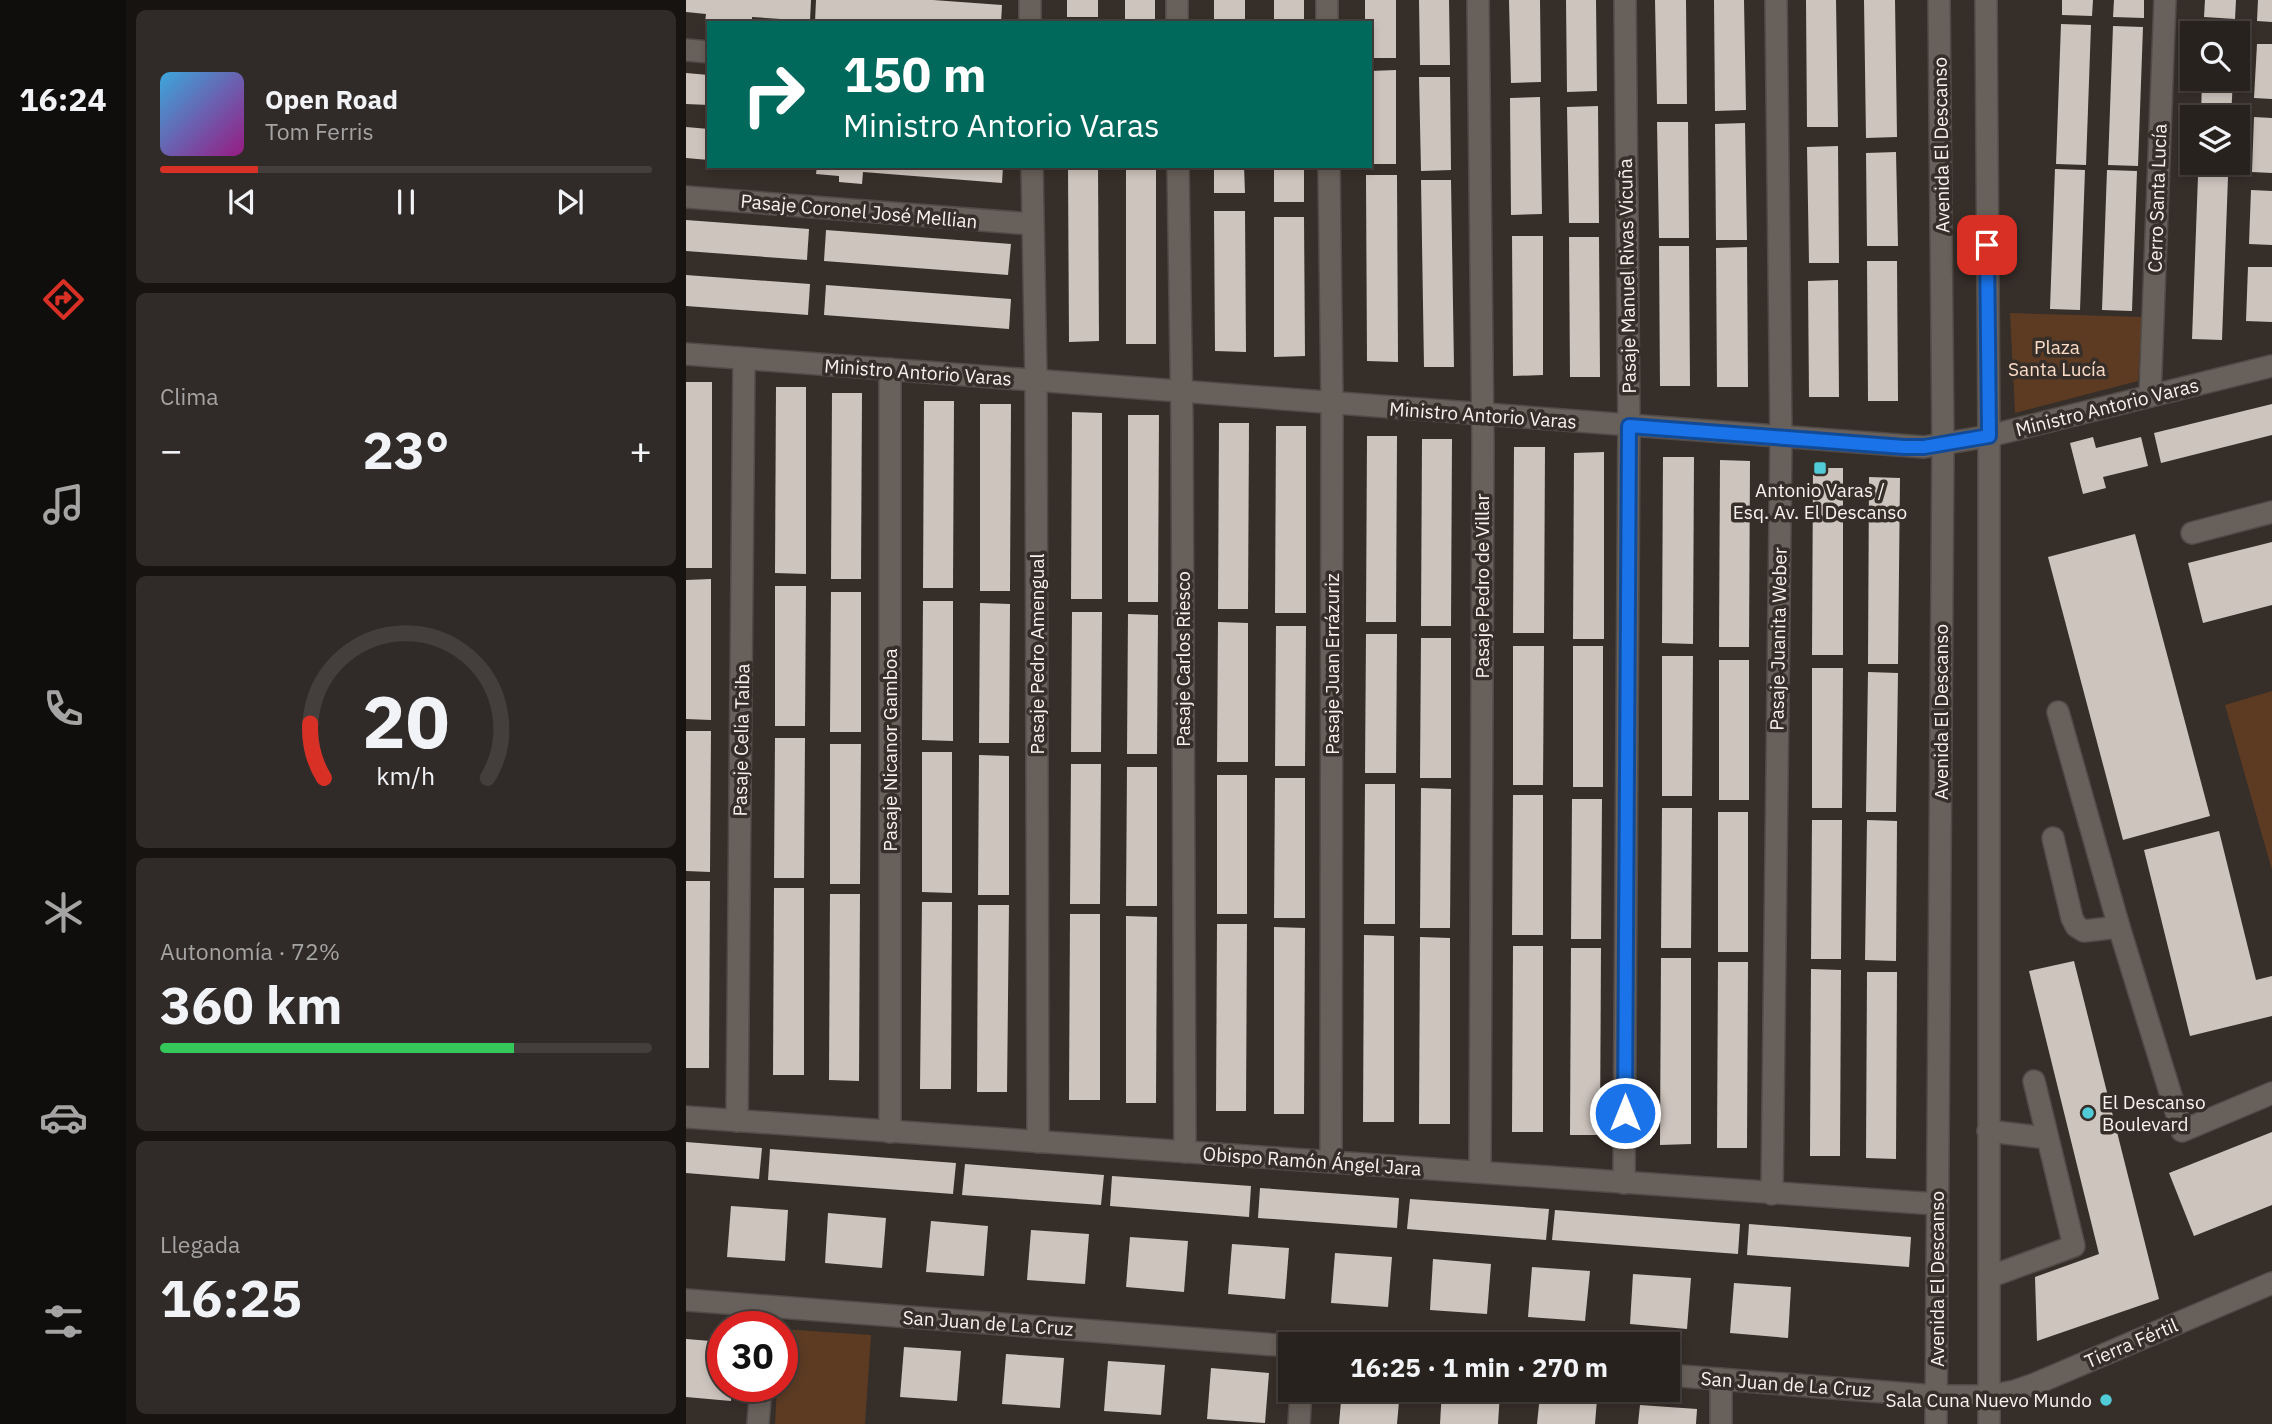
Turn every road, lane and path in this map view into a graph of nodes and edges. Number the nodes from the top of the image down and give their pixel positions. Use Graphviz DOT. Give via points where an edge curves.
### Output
graph roads {
  1 [pos="1030,0"];
  2 [pos="1177,0"];
  3 [pos="1327,0"];
  4 [pos="1478,0"];
  5 [pos="1625,0"];
  6 [pos="1776,0"];
  7 [pos="1939,0"];
  8 [pos="1986,0"];
  9 [pos="2165,0"];
  10 [pos="1030,21"];
  11 [pos="1177,21"];
  12 [pos="1327,21"];
  13 [pos="686,50"];
  14 [pos="707,52"];
  15 [pos="1032,168"];
  16 [pos="1178,168"];
  17 [pos="1329,168"];
  18 [pos="686,197"];
  19 [pos="1032,224"];
  20 [pos="686,354"];
  21 [pos="744,359"];
  22 [pos="2272,366"];
  23 [pos="890,369"];
  24 [pos="1037,381"];
  25 [pos="1181,392"];
  26 [pos="2150,396"];
  27 [pos="1332,403"];
  28 [pos="1483,415"];
  29 [pos="1629,426"];
  30 [pos="1989,436"];
  31 [pos="1781,438"];
  32 [pos="1943,444"];
  33 [pos="2272,512"];
  34 [pos="2192,533"];
  35 [pos="2058,712"];
  36 [pos="2053,838"];
  37 [pos="2119,928"];
  38 [pos="2034,1081"];
  39 [pos="2272,1093"];
  40 [pos="686,1116"];
  41 [pos="737,1121"];
  42 [pos="1988,1131"];
  43 [pos="890,1132"];
  44 [pos="2047,1138"];
  45 [pos="1038,1142"];
  46 [pos="1185,1152"];
  47 [pos="1331,1162"];
  48 [pos="1480,1172"];
  49 [pos="1624,1183"];
  50 [pos="1772,1194"];
  51 [pos="1937,1204"];
  52 [pos="1989,1277"];
  53 [pos="2272,1283"];
  54 [pos="686,1300"];
  55 [pos="741,1311"];
  56 [pos="798,1318"];
  57 [pos="1278,1345"];
  58 [pos="1680,1376"];
  59 [pos="1721,1379"];
  60 [pos="1989,1395"];
  61 [pos="1936,1396"];
  62 [pos="760,1402"];
  63 [pos="1300,1402"];
  64 [pos="758,1424"];
  65 [pos="1299,1424"];
  66 [pos="1721,1424"];
  67 [pos="1936,1424"];
  68 [pos="1989,1424"];
  1 -- 10 [label="street"];
  2 -- 11 [label="street"];
  3 -- 12 [label="street"];
  4 -- 28 [label="street, Pasaje Pedro de Villar"];
  5 -- 29 [label="street, Pasaje Manuel Rivas Vicuña"];
  6 -- 31 [label="street, Pasaje Juanita Weber"];
  7 -- 32 [label="street, Avenida El Descanso"];
  8 -- 30 [label="street"];
  9 -- 26 [label="street, Cerro Santa Lucía"];
  13 -- 14 [label="street"];
  15 -- 19 [label="street, Pasaje Pedro Amengual"];
  16 -- 25 [label="street, Pasaje Carlos Riesco"];
  17 -- 27 [label="street, Pasaje Juan Errázuriz"];
  18 -- 19 [label="street, Pasaje Coronel José Mellian"];
  19 -- 24 [label="street, Pasaje Pedro Amengual"];
  20 -- 21 [label="street, Ministro Antorio Varas"];
  21 -- 23 [label="street, Ministro Antorio Varas"];
  21 -- 41 [label="street, Pasaje Celia Taiba"];
  22 -- 26 [label="street, Ministro Antorio Varas"];
  23 -- 24 [label="street, Ministro Antorio Varas"];
  23 -- 43 [label="street, Pasaje Nicanor Gamboa"];
  24 -- 25 [label="street, Ministro Antorio Varas"];
  24 -- 45 [label="street, Pasaje Pedro Amengual"];
  25 -- 27 [label="street, Ministro Antorio Varas"];
  25 -- 46 [label="street, Pasaje Carlos Riesco"];
  26 -- 30 [label="street, Ministro Antorio Varas"];
  27 -- 28 [label="street, Ministro Antorio Varas"];
  27 -- 47 [label="street, Pasaje Juan Errázuriz"];
  28 -- 29 [label="street, Ministro Antorio Varas"];
  28 -- 48 [label="street, Pasaje Pedro de Villar"];
  29 -- 31 [label="street, Ministro Antorio Varas"];
  29 -- 49 [label="street, Pasaje Manuel Rivas Vicuña"];
  30 -- 32 [label="street, Ministro Antorio Varas"];
  30 -- 42 [label="street"];
  31 -- 32 [label="street, Ministro Antorio Varas" via="1904,447"];
  31 -- 50 [label="street, Pasaje Juanita Weber"];
  32 -- 51 [label="street, Avenida El Descanso"];
  33 -- 34 [label="street"];
  35 -- 37 [label="street"];
  36 -- 37 [label="street" via="2076,926 2084,932"];
  37 -- 39 [label="street" via="2182,1131"];
  38 -- 44 [label="street"];
  40 -- 41 [label="street, Obispo Ramón Ángel Jara"];
  41 -- 43 [label="street, Obispo Ramón Ángel Jara"];
  42 -- 44 [label="street"];
  42 -- 52 [label="street"];
  43 -- 45 [label="street, Obispo Ramón Ángel Jara"];
  44 -- 52 [label="street" via="2074,1247"];
  45 -- 46 [label="street, Obispo Ramón Ángel Jara"];
  46 -- 47 [label="street, Obispo Ramón Ángel Jara"];
  47 -- 48 [label="street, Obispo Ramón Ángel Jara"];
  48 -- 49 [label="street, Obispo Ramón Ángel Jara"];
  49 -- 50 [label="street, Obispo Ramón Ángel Jara"];
  50 -- 51 [label="street, Obispo Ramón Ángel Jara"];
  51 -- 61 [label="street, Avenida El Descanso"];
  52 -- 60 [label="street"];
  53 -- 60 [label="street, Tierra Fértil" via="2035,1384"];
  54 -- 55 [label="street, San Juan de La Cruz"];
  56 -- 57 [label="street, San Juan de La Cruz"];
  58 -- 59 [label="street, San Juan de La Cruz"];
  59 -- 61 [label="street, San Juan de La Cruz"];
  59 -- 66 [label="street"];
  60 -- 61 [label="street, San Juan de La Cruz"];
  60 -- 68 [label="street"];
  61 -- 67 [label="street, Avenida El Descanso"];
  62 -- 64 [label="street"];
  63 -- 65 [label="street"];
}
